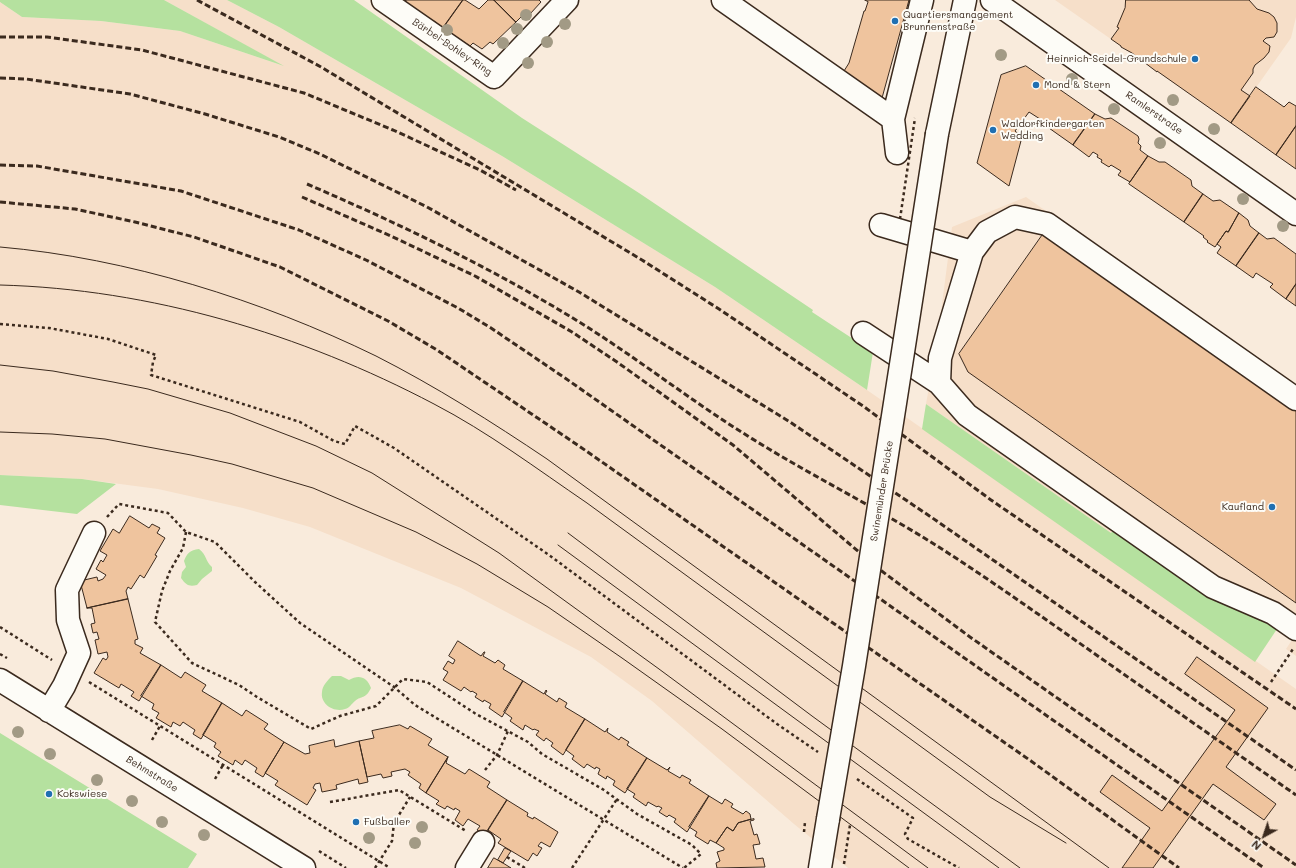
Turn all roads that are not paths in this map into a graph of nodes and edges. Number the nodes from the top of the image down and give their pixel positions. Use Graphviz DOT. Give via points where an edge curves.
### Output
graph roads {
  1 [pos="384,0"];
  2 [pos="567,0"];
  3 [pos="723,0"];
  4 [pos="922,0"];
  5 [pos="965,0"];
  6 [pos="992,0"];
  7 [pos="893,119"];
  8 [pos="897,154"];
  9 [pos="1296,214"];
  10 [pos="881,226"];
  11 [pos="972,252"];
  12 [pos="863,333"];
  13 [pos="939,382"];
  14 [pos="1296,399"];
  15 [pos="94,533"];
  16 [pos="1296,629"];
  17 [pos="0,680"];
  18 [pos="50,711"];
  19 [pos="483,842"];
  20 [pos="822,858"];
  21 [pos="304,868"];
  22 [pos="467,868"];
  1 -- 2 [label="street, Bärbel-Bohley-Ring" via="494,77"];
  3 -- 7 [label="street"];
  4 -- 7 [label="street"];
  5 -- 20 [label="street, Swinemünder Brücke, bridge" via="937,134"];
  6 -- 9 [label="street, Ramlerstraße"];
  7 -- 8 [label="street"];
  10 -- 11 [label="street"];
  11 -- 13 [label="street" via="940,358"];
  11 -- 14 [label="street" via="987,232 1015,217 1047,224"];
  12 -- 13 [label="street"];
  13 -- 16 [label="street" via="967,415 1213,587 1273,613"];
  15 -- 18 [label="street" via="67,590 68,620 79,653"];
  17 -- 18 [label="street, Behmstraße"];
  18 -- 21 [label="street, Behmstraße"];
  19 -- 22 [label="street"];
}
